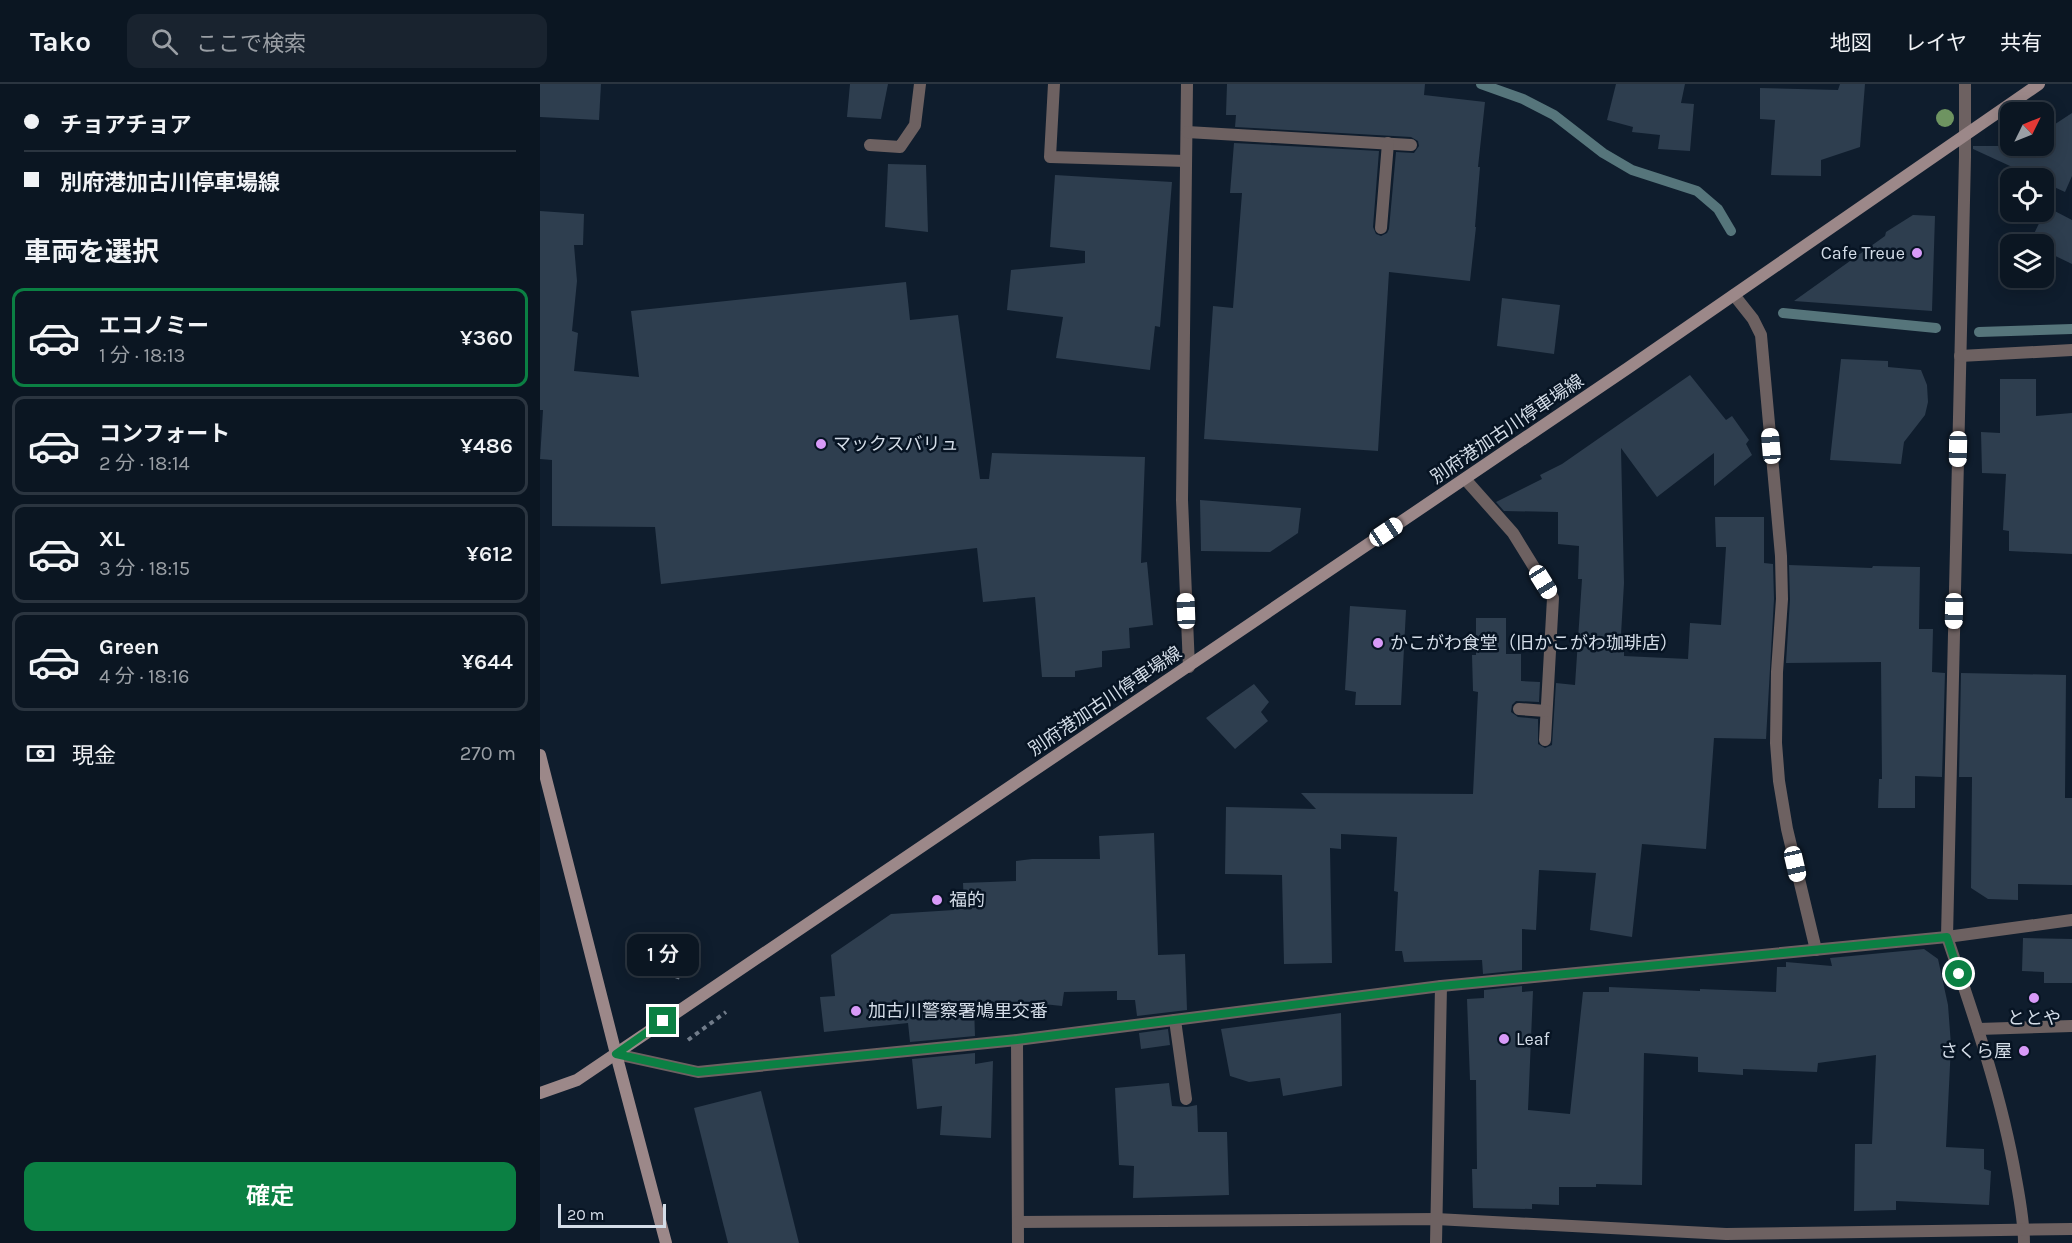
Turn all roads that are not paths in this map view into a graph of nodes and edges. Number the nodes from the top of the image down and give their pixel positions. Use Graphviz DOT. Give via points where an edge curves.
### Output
graph roads {
  1 [pos="920,84"];
  2 [pos="1054,84"];
  3 [pos="1188,84"];
  4 [pos="1965,84"];
  5 [pos="2039,84"];
  6 [pos="1187,132"];
  7 [pos="1965,137"];
  8 [pos="1388,143"];
  9 [pos="870,145"];
  10 [pos="1411,145"];
  11 [pos="1186,161"];
  12 [pos="1381,228"];
  13 [pos="1734,295"];
  14 [pos="2072,350"];
  15 [pos="1960,356"];
  16 [pos="1465,479"];
  17 [pos="1189,667"];
  18 [pos="1520,709"];
  19 [pos="1546,711"];
  20 [pos="1545,740"];
  21 [pos="540,755"];
  22 [pos="2072,920"];
  23 [pos="1947,937"];
  24 [pos="1816,950"];
  25 [pos="1441,986"];
  26 [pos="1175,1020"];
  27 [pos="2072,1026"];
  28 [pos="1978,1029"];
  29 [pos="1017,1040"];
  30 [pos="616,1054"];
  31 [pos="540,1093"];
  32 [pos="1186,1099"];
  33 [pos="1436,1219"];
  34 [pos="1018,1222"];
  35 [pos="2024,1228"];
  36 [pos="2072,1228"];
  37 [pos="1726,1238"];
  38 [pos="666,1243"];
  39 [pos="1018,1243"];
  40 [pos="1436,1243"];
  41 [pos="2024,1243"];
  1 -- 9 [label="street" via="915,125 900,147"];
  2 -- 11 [label="street" via="1050,157"];
  3 -- 6 [label="street"];
  4 -- 7 [label="street"];
  5 -- 7 [label="main road, 別府港加古川停車場線"];
  6 -- 8 [label="street"];
  6 -- 11 [label="street"];
  7 -- 13 [label="main road, 別府港加古川停車場線"];
  7 -- 15 [label="street"];
  8 -- 10 [label="street"];
  8 -- 12 [label="street"];
  11 -- 17 [label="street" via="1182,500"];
  13 -- 16 [label="main road, 別府港加古川停車場線"];
  13 -- 24 [label="street" via="1761,335 1781,556 1776,743 1779,781"];
  14 -- 15 [label="street"];
  15 -- 23 [label="street"];
  16 -- 17 [label="main road, 別府港加古川停車場線"];
  16 -- 19 [label="street" via="1513,533 1553,598"];
  17 -- 30 [label="main road, 別府港加古川停車場線"];
  18 -- 19 [label="street"];
  19 -- 20 [label="street"];
  21 -- 30 [label="main road"];
  22 -- 23 [label="street"];
  23 -- 24 [label="street"];
  23 -- 28 [label="street"];
  24 -- 25 [label="street"];
  25 -- 26 [label="street"];
  25 -- 33 [label="street"];
  26 -- 29 [label="street"];
  26 -- 32 [label="street"];
  27 -- 28 [label="street"];
  28 -- 35 [label="street" via="2010,1142"];
  29 -- 30 [label="street" via="698,1072"];
  29 -- 34 [label="street"];
  30 -- 31 [label="main road, 別府港加古川停車場線" via="577,1080"];
  30 -- 38 [label="main road"];
  33 -- 34 [label="street"];
  33 -- 37 [label="street"];
  33 -- 40 [label="street"];
  34 -- 39 [label="street"];
  35 -- 36 [label="street"];
  35 -- 37 [label="street"];
  35 -- 41 [label="street"];
}
